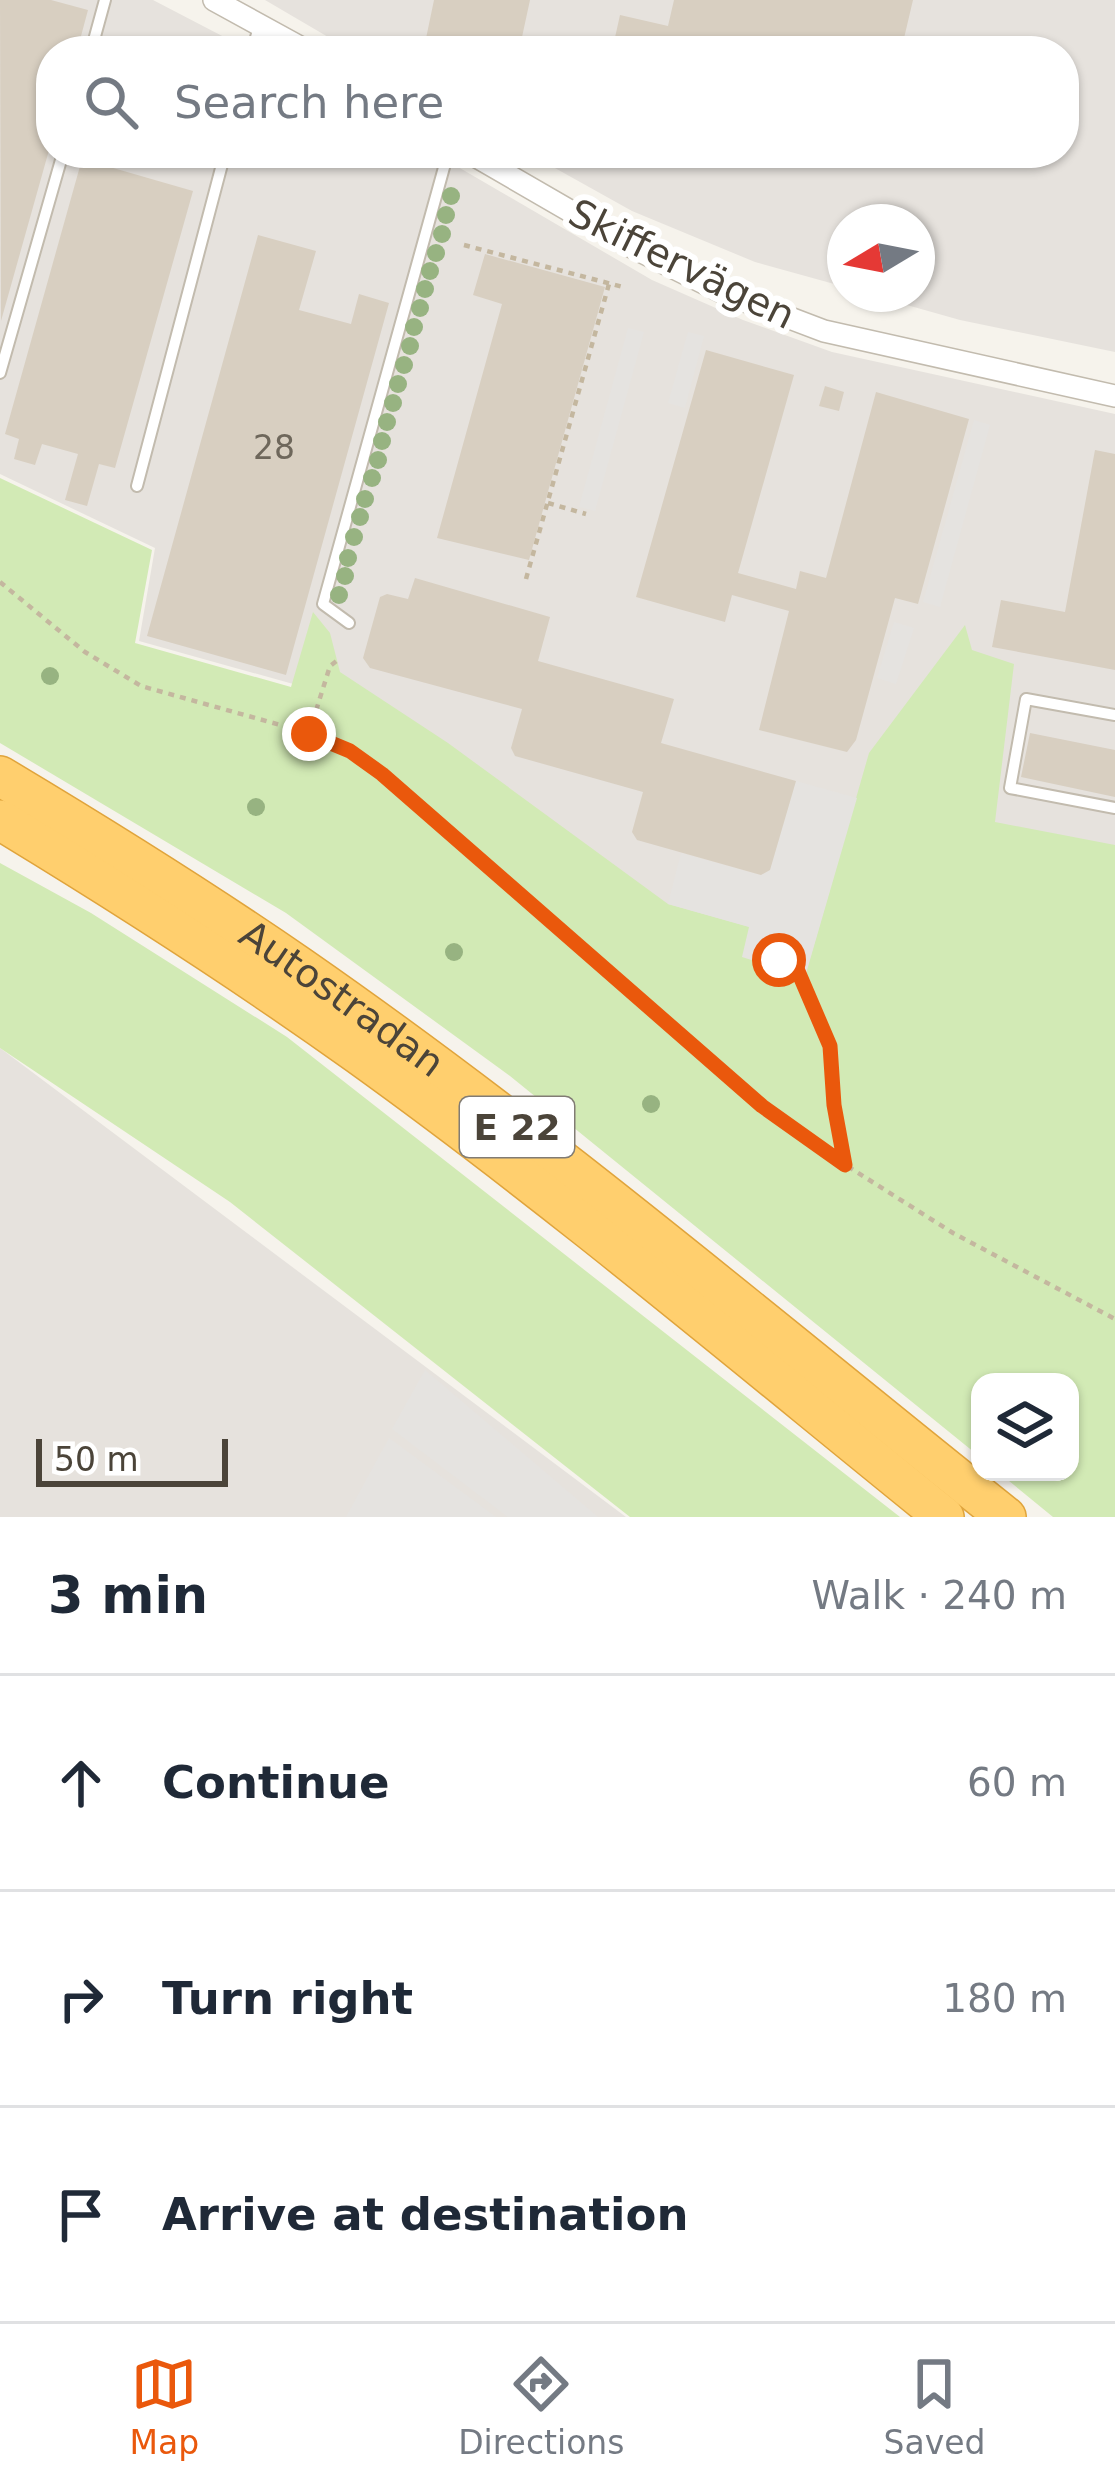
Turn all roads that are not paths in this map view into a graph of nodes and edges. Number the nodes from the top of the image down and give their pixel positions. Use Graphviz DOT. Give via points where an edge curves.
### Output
graph roads {
  1 [pos="105,0"];
  2 [pos="214,0"];
  3 [pos="260,24"];
  4 [pos="95,36"];
  5 [pos="256,36"];
  6 [pos="281,36"];
  7 [pos="59,168"];
  8 [pos="221,168"];
  9 [pos="444,168"];
  10 [pos="496,168"];
  11 [pos="0,374"];
  12 [pos="1115,396"];
  13 [pos="137,486"];
  14 [pos="349,623"];
  15 [pos="1115,715"];
  16 [pos="0,776"];
  17 [pos="1115,808"];
  18 [pos="0,820"];
  19 [pos="944,1517"];
  20 [pos="1006,1517"];
  1 -- 4 [label="lane"];
  2 -- 3 [label="street"];
  3 -- 5 [label="lane"];
  3 -- 6 [label="street"];
  7 -- 11 [label="lane"];
  8 -- 13 [label="lane"];
  9 -- 14 [label="lane" via="323,604"];
  10 -- 12 [label="street, Skiffervägen" via="724,293 824,331"];
  15 -- 17 [label="lane" via="1026,699 1010,788"];
  16 -- 20 [label="highway, Autostradan / E 22" via="375,1021"];
  18 -- 19 [label="highway, Autostradan / E 22" via="360,1056"];
}
